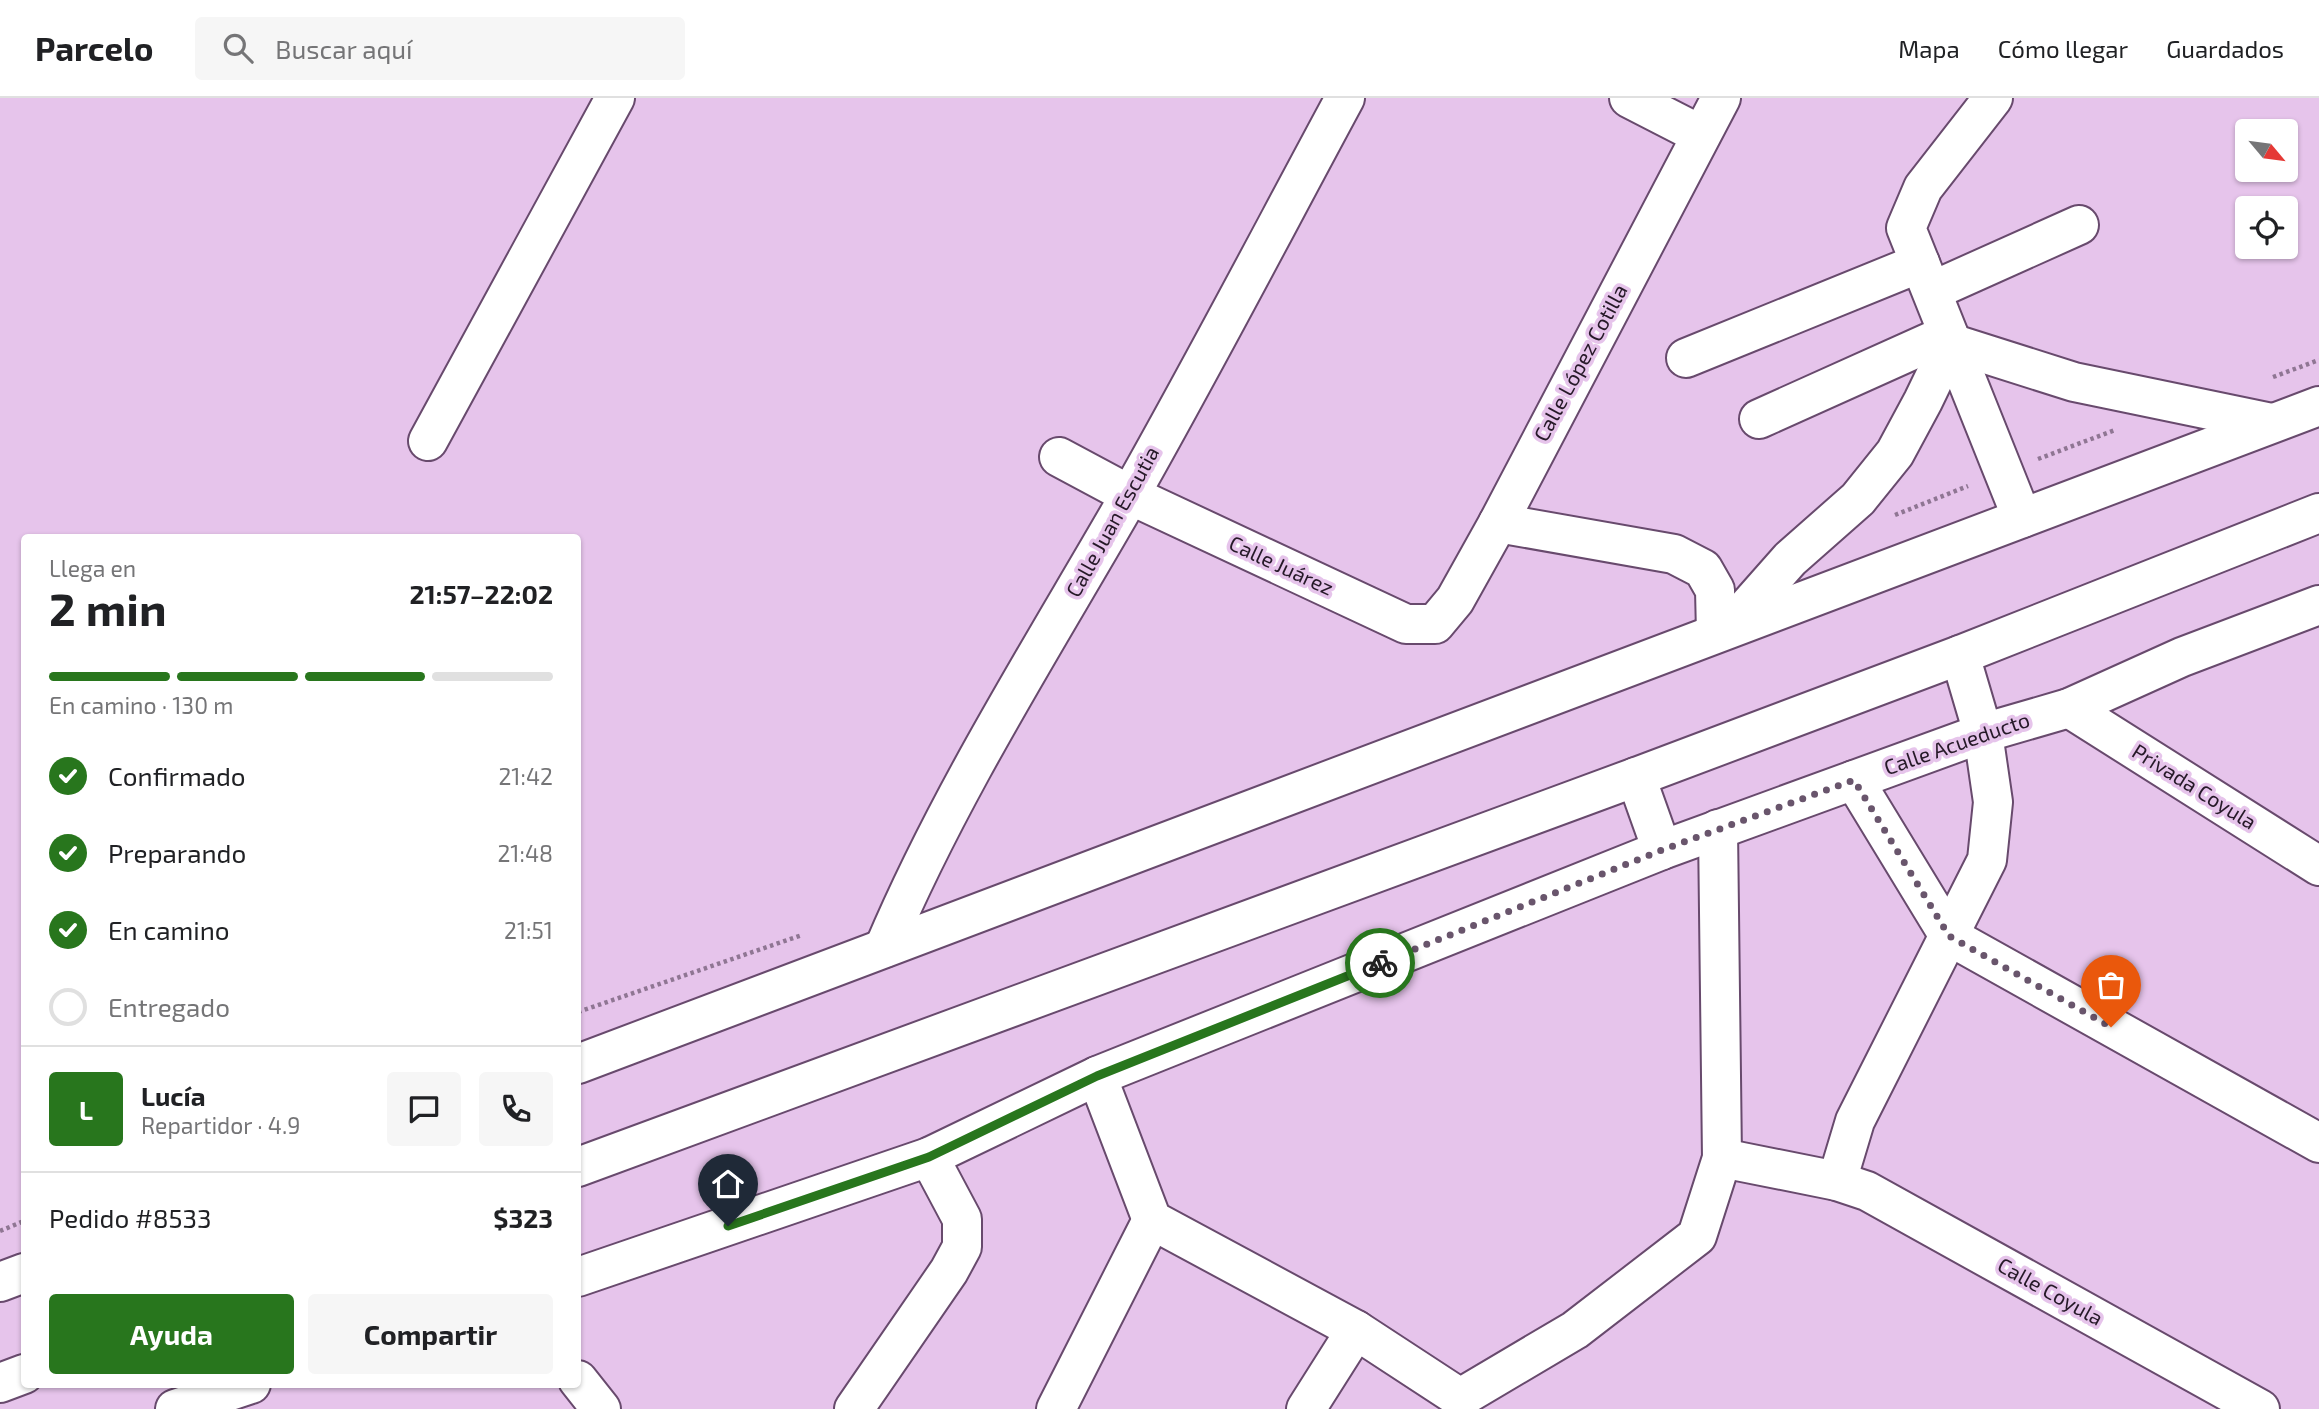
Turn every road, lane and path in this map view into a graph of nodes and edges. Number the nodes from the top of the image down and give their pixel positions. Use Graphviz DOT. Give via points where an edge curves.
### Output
graph roads {
  1 [pos="615,98"];
  2 [pos="1345,98"];
  3 [pos="1629,98"];
  4 [pos="1721,98"];
  5 [pos="1993,98"];
  6 [pos="1701,135"];
  7 [pos="2079,225"];
  8 [pos="1926,277"];
  9 [pos="1950,339"];
  10 [pos="1686,358"];
  11 [pos="2319,360"];
  12 [pos="2273,377"];
  13 [pos="2319,406"];
  14 [pos="1759,419"];
  15 [pos="2272,423"];
  16 [pos="428,441"];
  17 [pos="1059,457"];
  18 [pos="1130,495"];
  19 [pos="2319,513"];
  20 [pos="2022,518"];
  21 [pos="1498,523"];
  22 [pos="2319,605"];
  23 [pos="1435,624"];
  24 [pos="1723,630"];
  25 [pos="1960,655"];
  26 [pos="2069,708"];
  27 [pos="1983,733"];
  28 [pos="1636,777"];
  29 [pos="1854,780"];
  30 [pos="1718,830"];
  31 [pos="1662,850"];
  32 [pos="2319,866"];
  33 [pos="1949,936"];
  34 [pos="884,948"];
  35 [pos="581,1063"];
  36 [pos="1097,1076"];
  37 [pos="2319,1143"];
  38 [pos="929,1157"];
  39 [pos="1723,1158"];
  40 [pos="581,1166"];
  41 [pos="1837,1181"];
  42 [pos="1152,1220"];
  43 [pos="21,1222"];
  44 [pos="0,1231"];
  45 [pos="21,1274"];
  46 [pos="581,1277"];
  47 [pos="0,1282"];
  48 [pos="1356,1330"];
  49 [pos="21,1375"];
  50 [pos="0,1383"];
  51 [pos="581,1384"];
  52 [pos="239,1388"];
  53 [pos="1461,1403"];
  54 [pos="175,1409"];
  55 [pos="601,1409"];
  56 [pos="854,1409"];
  57 [pos="1056,1409"];
  58 [pos="1306,1409"];
  59 [pos="2260,1409"];
  1 -- 16 [label="main road"];
  2 -- 18 [label="main road, Calle Juan Escutia"];
  3 -- 6 [label="main road"];
  4 -- 6 [label="main road, Calle López Cotilla"];
  5 -- 8 [label="main road" via="1923,188 1906,228"];
  6 -- 21 [label="main road, Calle López Cotilla"];
  7 -- 8 [label="main road"];
  8 -- 9 [label="main road"];
  8 -- 10 [label="main road"];
  9 -- 14 [label="main road"];
  9 -- 15 [label="main road" via="2074,382"];
  9 -- 20 [label="main road"];
  9 -- 24 [label="main road" via="1895,453 1858,499 1790,559"];
  11 -- 12 [label="path"];
  13 -- 15 [label="main road"];
  15 -- 20 [label="main road"];
  17 -- 18 [label="main road, Calle Juárez"];
  18 -- 23 [label="main road, Calle Juárez" via="1406,624"];
  18 -- 34 [label="main road, Calle Juan Escutia" via="986,746 904,900"];
  19 -- 25 [label="main road"];
  20 -- 24 [label="main road"];
  21 -- 23 [label="main road, Calle López Cotilla" via="1455,600"];
  21 -- 24 [label="main road" via="1674,554 1703,569 1715,590"];
  22 -- 26 [label="main road, Calle Acueducto" via="2182,657"];
  24 -- 34 [label="main road"];
  25 -- 27 [label="main road"];
  25 -- 28 [label="main road"];
  26 -- 27 [label="main road, Calle Acueducto"];
  26 -- 32 [label="main road, Privada Coyula"];
  27 -- 29 [label="main road, Calle Acueducto"];
  27 -- 33 [label="main road" via="1993,802 1987,860"];
  28 -- 31 [label="main road"];
  28 -- 40 [label="main road"];
  29 -- 30 [label="main road, Calle Acueducto"];
  29 -- 33 [label="main road"];
  30 -- 31 [label="main road, Calle Acueducto"];
  30 -- 39 [label="main road"];
  31 -- 36 [label="main road, Calle Acueducto"];
  33 -- 37 [label="main road"];
  33 -- 41 [label="main road" via="1855,1121"];
  34 -- 35 [label="main road"];
  36 -- 38 [label="main road, Calle Acueducto"];
  36 -- 42 [label="main road"];
  38 -- 46 [label="main road, Calle Acueducto"];
  38 -- 56 [label="main road" via="962,1219 962,1247"];
  39 -- 41 [label="main road, Calle Coyula"];
  39 -- 53 [label="main road" via="1697,1236 1575,1330"];
  41 -- 59 [label="main road, Calle Coyula" via="1867,1191"];
  42 -- 48 [label="main road"];
  42 -- 57 [label="main road"];
  43 -- 44 [label="path"];
  45 -- 47 [label="main road"];
  48 -- 53 [label="main road"];
  48 -- 58 [label="main road"];
  49 -- 50 [label="main road"];
  51 -- 55 [label="main road"];
  52 -- 54 [label="main road"];
}
